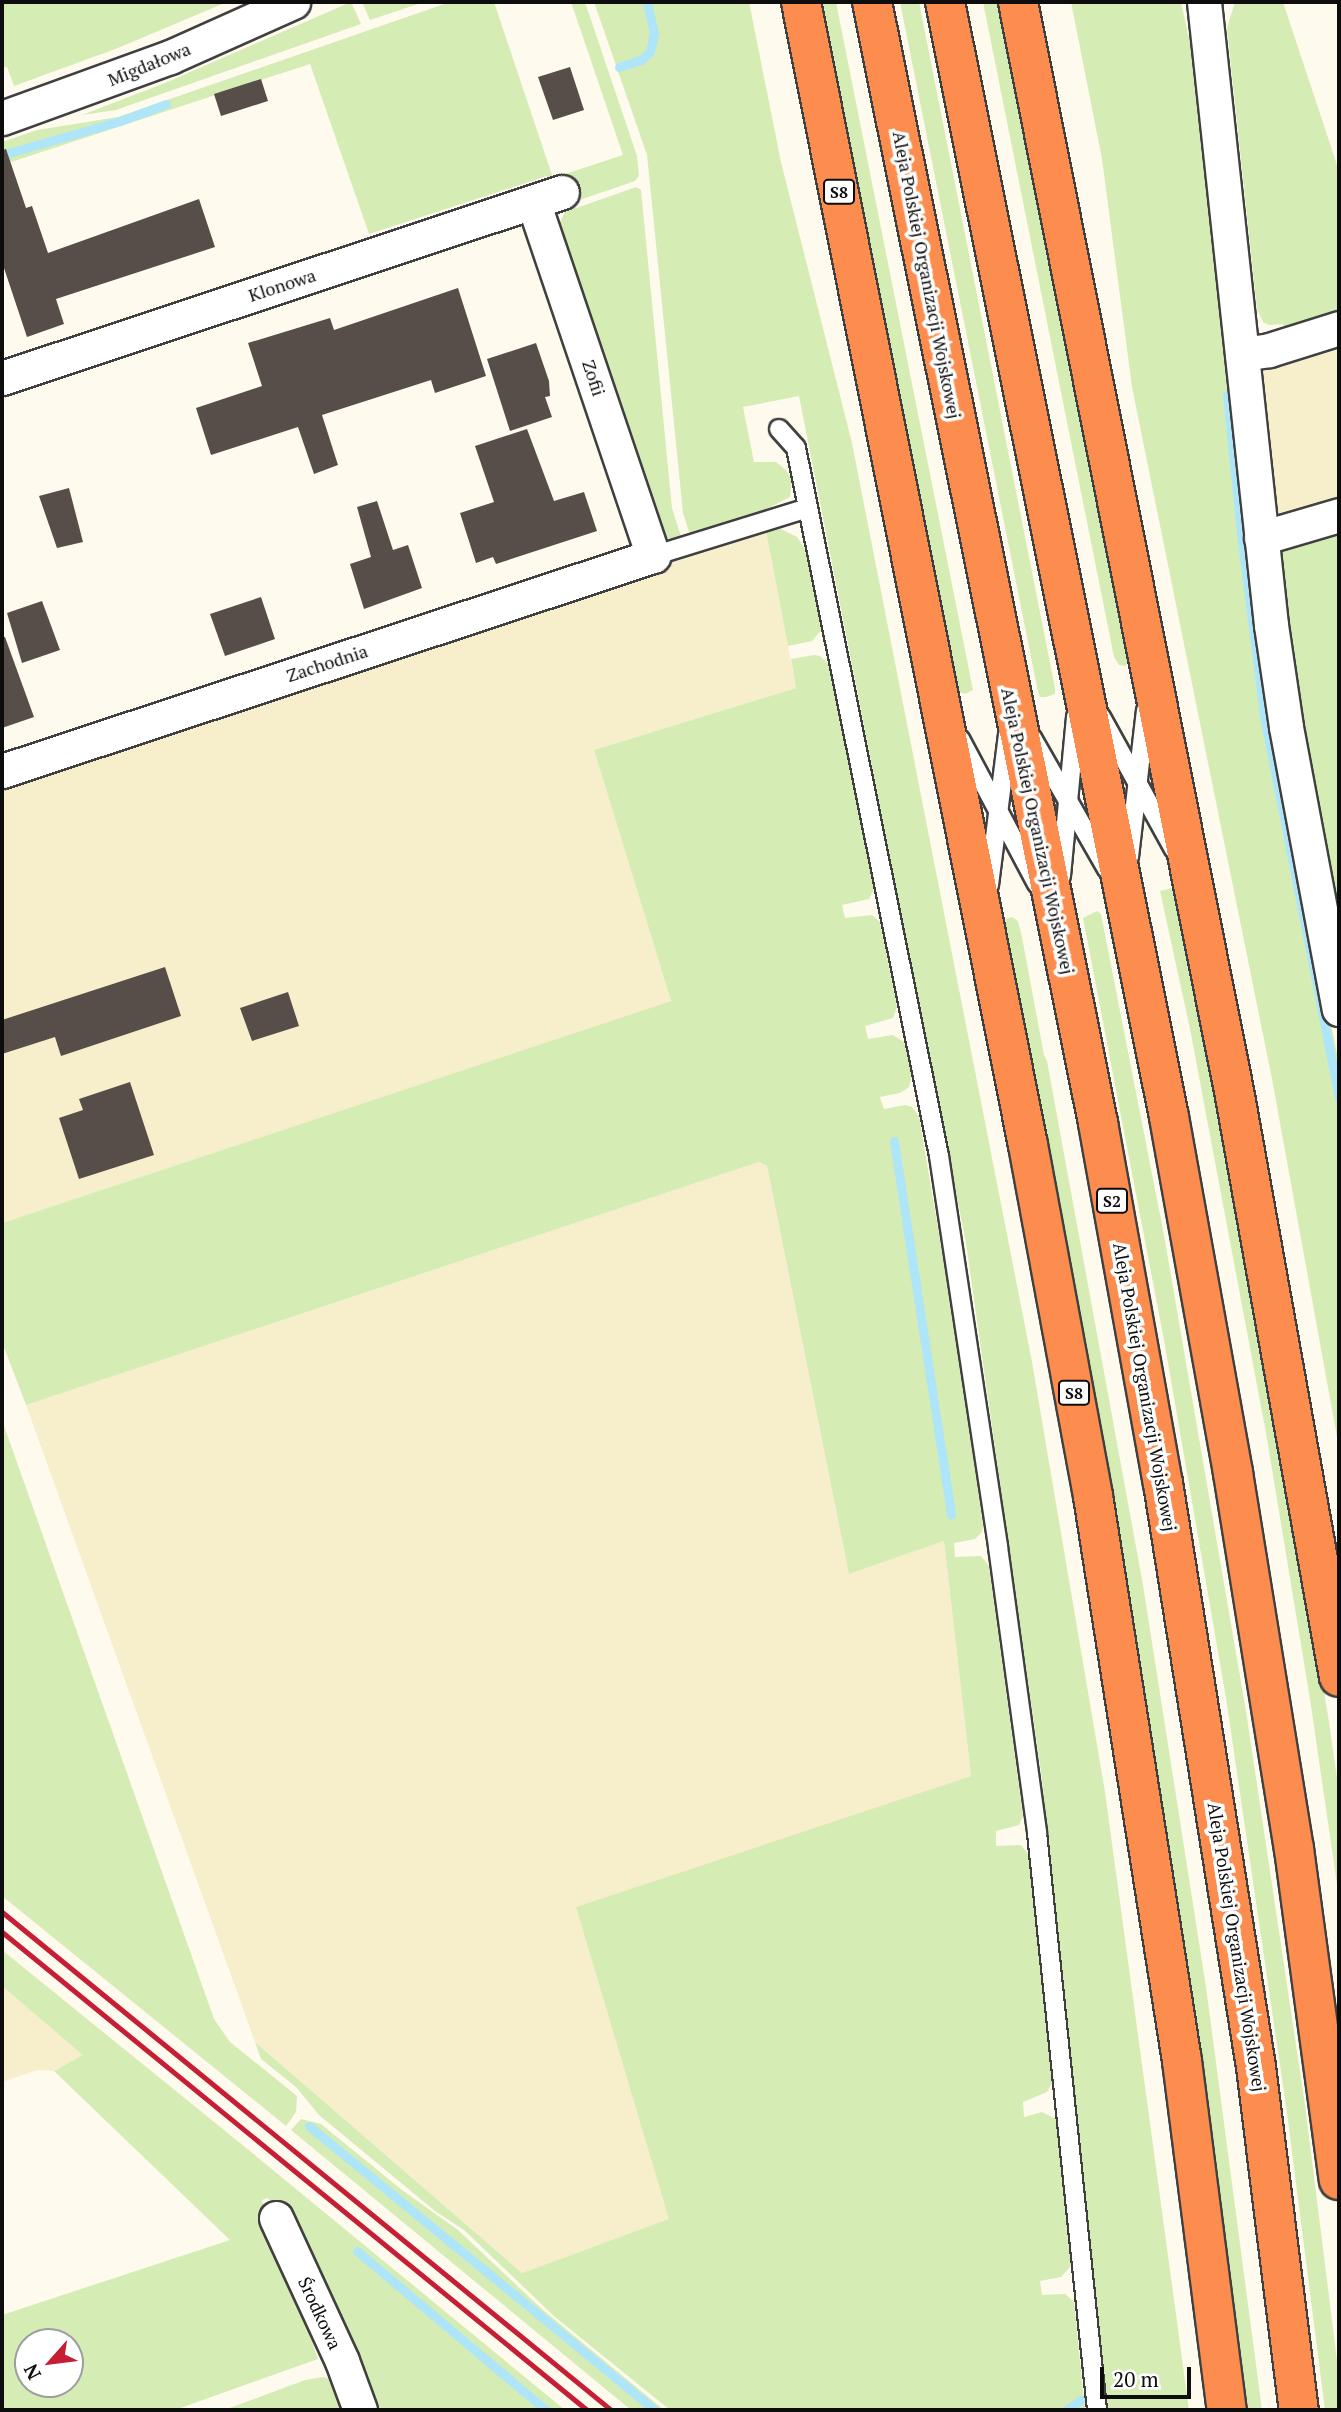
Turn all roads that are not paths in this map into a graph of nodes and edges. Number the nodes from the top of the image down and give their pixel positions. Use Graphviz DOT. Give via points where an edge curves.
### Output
graph roads {
  1 [pos="293,2"];
  2 [pos="801,2"];
  3 [pos="872,2"];
  4 [pos="945,2"];
  5 [pos="1018,2"];
  6 [pos="1204,2"];
  7 [pos="2,118"];
  8 [pos="548,197"];
  9 [pos="1339,328"];
  10 [pos="1242,354"];
  11 [pos="2,378"];
  12 [pos="779,429"];
  13 [pos="808,508"];
  14 [pos="1339,515"];
  15 [pos="1261,538"];
  16 [pos="653,556"];
  17 [pos="1151,666"];
  18 [pos="1079,677"];
  19 [pos="939,699"];
  20 [pos="1012,704"];
  21 [pos="2,771"];
  22 [pos="1138,783"];
  23 [pos="1068,800"];
  24 [pos="998,811"];
  25 [pos="1193,884"];
  26 [pos="1125,899"];
  27 [pos="1057,921"];
  28 [pos="984,924"];
  29 [pos="1334,956"];
  30 [pos="1339,1009"];
  31 [pos="1339,1677"];
  32 [pos="1339,2180"];
  33 [pos="276,2218"];
  34 [pos="360,2410"];
  35 [pos="1097,2410"];
  36 [pos="1227,2410"];
  37 [pos="1299,2410"];
  1 -- 7 [label="street, Migdałowa" via="170,57"];
  2 -- 19 [label="highway, S8"];
  3 -- 20 [label="highway, Aleja Polskiej Organizacji Wojskowej / S2"];
  4 -- 18 [label="highway"];
  5 -- 17 [label="highway"];
  6 -- 10 [label="street"];
  8 -- 11 [label="street, Klonowa"];
  8 -- 16 [label="street, Zofii"];
  9 -- 10 [label="street"];
  10 -- 15 [label="street"];
  12 -- 13 [label="lane" via="796,448"];
  13 -- 16 [label="lane"];
  13 -- 35 [label="lane" via="939,1156 1037,1833"];
  14 -- 15 [label="street"];
  15 -- 29 [label="street" via="1286,727"];
  16 -- 21 [label="street, Zachodnia"];
  17 -- 22 [label="lane"];
  17 -- 25 [label="highway"];
  18 -- 22 [label="lane"];
  18 -- 23 [label="lane"];
  18 -- 26 [label="highway"];
  19 -- 24 [label="lane"];
  19 -- 28 [label="highway, S8"];
  20 -- 23 [label="lane"];
  20 -- 24 [label="lane"];
  20 -- 27 [label="highway, Aleja Polskiej Organizacji Wojskowej / S2"];
  22 -- 25 [label="lane"];
  22 -- 26 [label="lane"];
  23 -- 26 [label="lane"];
  23 -- 27 [label="lane"];
  24 -- 27 [label="lane"];
  24 -- 28 [label="lane"];
  25 -- 31 [label="highway" via="1266,1261"];
  26 -- 32 [label="highway" via="1233,1474 1294,1849"];
  27 -- 37 [label="highway, Aleja Polskiej Organizacji Wojskowej / S2" via="1161,1469 1227,1872"];
  28 -- 36 [label="highway, S8" via="1093,1496 1180,2048"];
  29 -- 30 [label="street"];
  33 -- 34 [label="street, Środkowa"];
}
